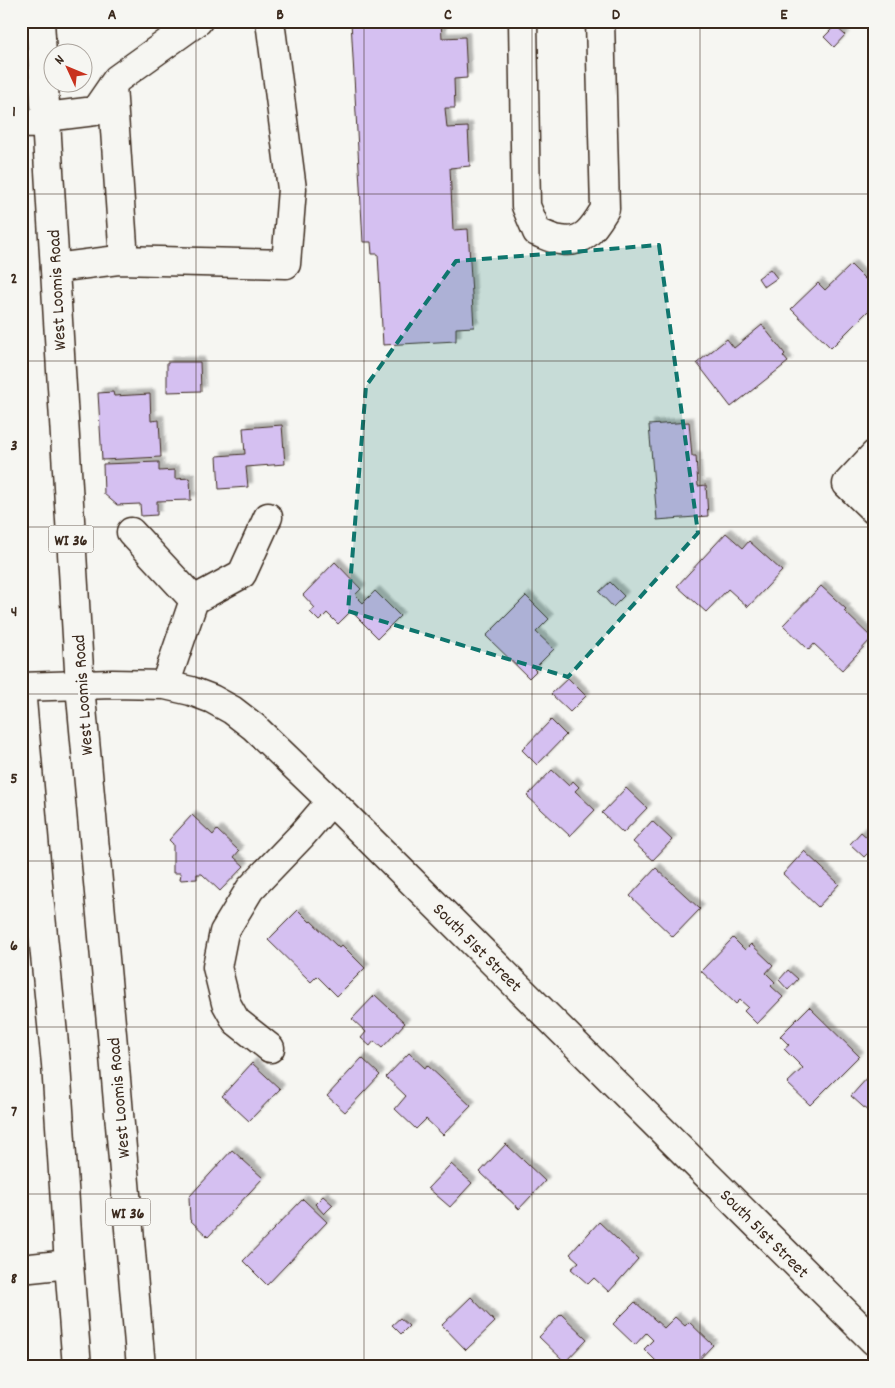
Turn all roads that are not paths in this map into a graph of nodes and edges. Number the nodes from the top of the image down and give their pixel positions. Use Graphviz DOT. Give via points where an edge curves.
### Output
graph roads {
  1 [pos="40,21"];
  2 [pos="198,21"];
  3 [pos="270,21"];
  4 [pos="523,21"];
  5 [pos="600,21"];
  6 [pos="112,86"];
  7 [pos="38,121"];
  8 [pos="124,260"];
  9 [pos="55,268"];
  10 [pos="874,456"];
  11 [pos="874,510"];
  12 [pos="268,517"];
  13 [pos="131,532"];
  14 [pos="194,600"];
  15 [pos="165,685"];
  16 [pos="80,686"];
  17 [pos="21,687"];
  18 [pos="24,756"];
  19 [pos="331,801"];
  20 [pos="30,897"];
  21 [pos="270,1048"];
  22 [pos="69,1264"];
  23 [pos="21,1270"];
  24 [pos="874,1341"];
  25 [pos="77,1367"];
  26 [pos="141,1367"];
  1 -- 7 [label="main road, West Loomis Road / WI 36"];
  2 -- 6 [label="main road" via="117,79"];
  3 -- 8 [label="main road" via="292,189 286,264"];
  4 -- 5 [label="main road" via="526,206 537,232 560,241 579,240 594,228 605,209"];
  6 -- 7 [label="main road" via="95,112"];
  6 -- 8 [label="main road"];
  7 -- 9 [label="main road, West Loomis Road / WI 36"];
  8 -- 9 [label="main road"];
  9 -- 16 [label="main road, West Loomis Road / WI 36"];
  10 -- 11 [label="main road" via="847,484"];
  12 -- 14 [label="main road" via="242,574"];
  13 -- 14 [label="main road"];
  14 -- 15 [label="main road"];
  15 -- 16 [label="main road, South 51st Street"];
  15 -- 19 [label="main road, South 51st Street" via="191,691 232,710"];
  16 -- 17 [label="main road, South 51st Street"];
  16 -- 26 [label="main road, West Loomis Road / WI 36"];
  17 -- 18 [label="main road"];
  18 -- 20 [label="main road"];
  19 -- 21 [label="main road" via="250,889 224,932 217,967 226,1003 236,1021"];
  19 -- 24 [label="main road, South 51st Street"];
  20 -- 22 [label="main road" via="56,1064"];
  22 -- 23 [label="main road"];
  22 -- 25 [label="main road"];
}
